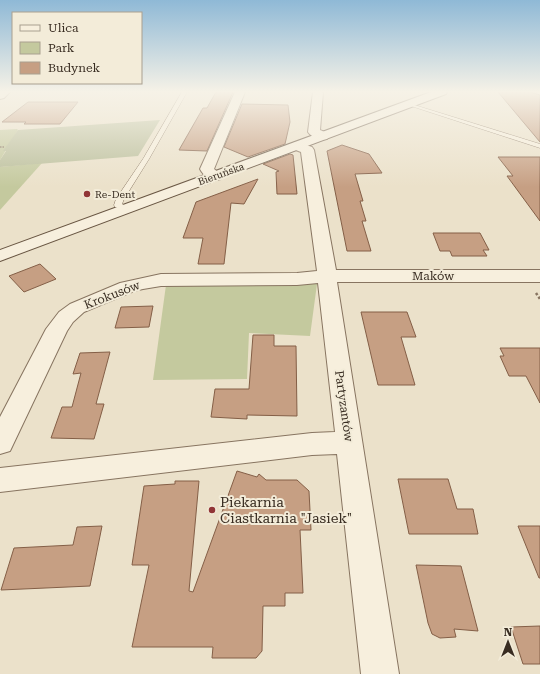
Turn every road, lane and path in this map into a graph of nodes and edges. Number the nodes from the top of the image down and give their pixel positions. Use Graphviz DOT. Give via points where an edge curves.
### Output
graph roads {
  1 [pos="167,123"];
  2 [pos="226,123"];
  3 [pos="315,123"];
  4 [pos="357,123"];
  5 [pos="470,123"];
  6 [pos="323,136"];
  7 [pos="298,146"];
  8 [pos="540,146"];
  9 [pos="0,147"];
  10 [pos="5,147"];
  11 [pos="216,176"];
  12 [pos="127,209"];
  13 [pos="0,256"];
  14 [pos="327,276"];
  15 [pos="540,276"];
  16 [pos="0,443"];
  17 [pos="349,443"];
  18 [pos="0,480"];
  19 [pos="380,674"];
  1 -- 12 [label="lane" via="120,198 118,205"];
  2 -- 11 [label="street" via="207,169"];
  3 -- 6 [label="street" via="314,132"];
  4 -- 6 [label="street, Bieruńska"];
  5 -- 8 [label="lane"];
  6 -- 7 [label="street, Bieruńska"];
  7 -- 11 [label="street, Bieruńska"];
  7 -- 14 [label="street, Partyzantów" via="307,150"];
  9 -- 10 [label="path"];
  11 -- 12 [label="street, Bieruńska"];
  12 -- 13 [label="street, Bieruńska"];
  14 -- 15 [label="street, Maków"];
  14 -- 16 [label="street, Krokusów" via="297,279 161,280 127,287 77,308 57,329"];
  14 -- 17 [label="street, Partyzantów"];
  17 -- 18 [label="street" via="312,444"];
  17 -- 19 [label="street, Partyzantów"];
}
